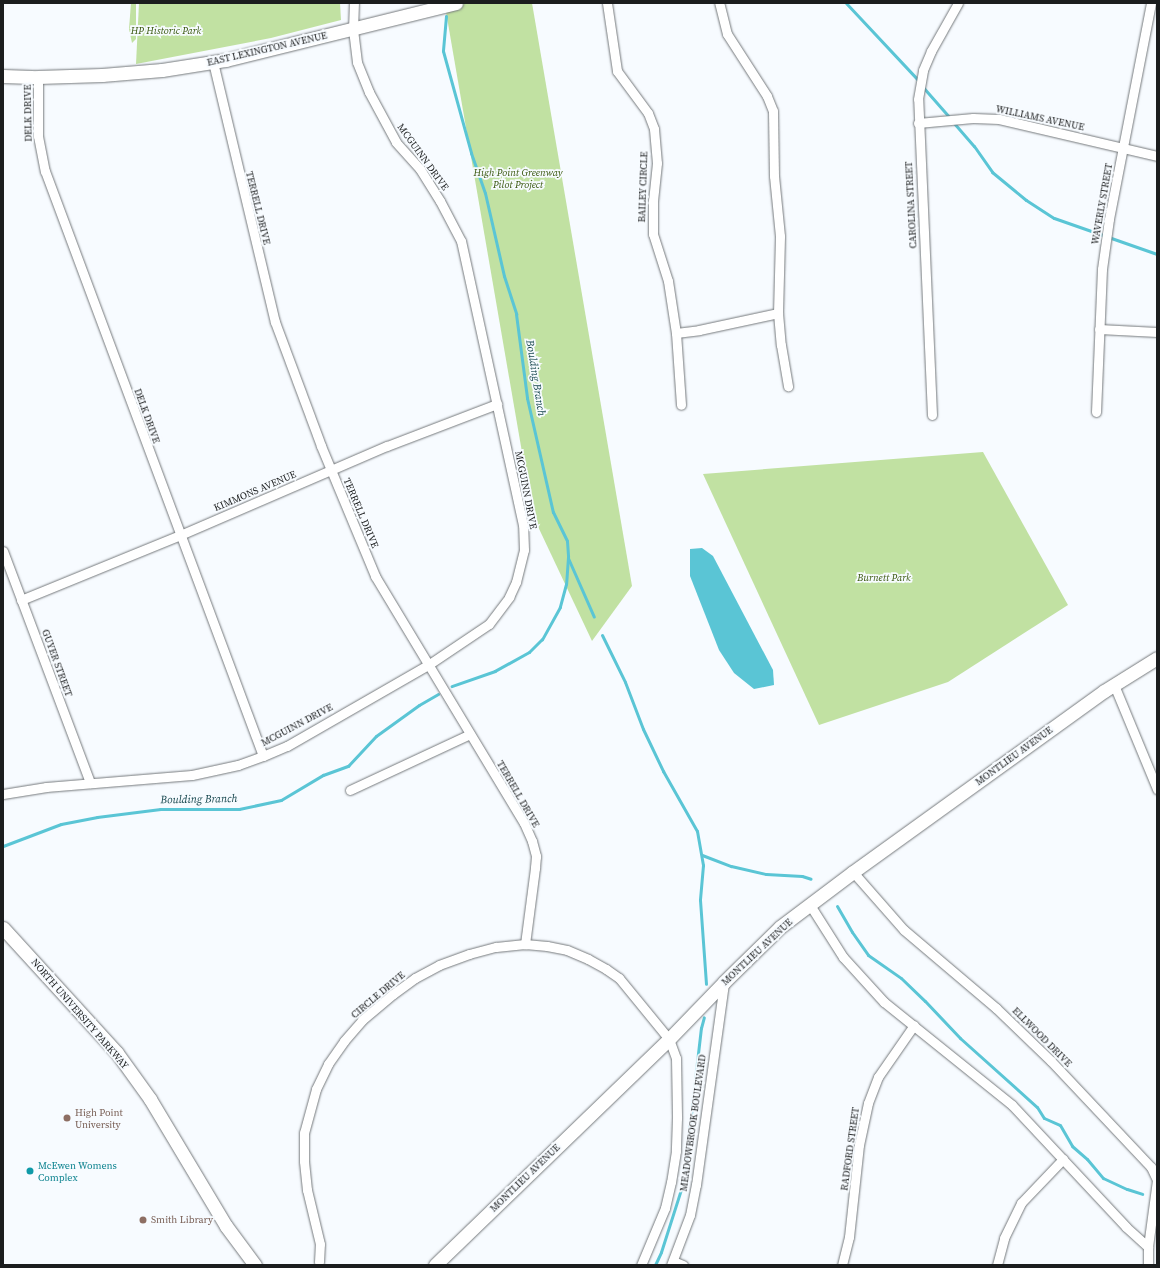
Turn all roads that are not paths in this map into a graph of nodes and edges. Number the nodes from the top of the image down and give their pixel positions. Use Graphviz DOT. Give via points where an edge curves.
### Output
graph roads {
  1 [pos="354,3"];
  2 [pos="456,3"];
  3 [pos="607,3"];
  4 [pos="719,3"];
  5 [pos="958,3"];
  6 [pos="1151,3"];
  7 [pos="353,30"];
  8 [pos="213,62"];
  9 [pos="3,76"];
  10 [pos="38,77"];
  11 [pos="918,123"];
  12 [pos="1123,148"];
  13 [pos="1157,156"];
  14 [pos="778,313"];
  15 [pos="1099,329"];
  16 [pos="676,332"];
  17 [pos="1157,332"];
  18 [pos="788,386"];
  19 [pos="497,404"];
  20 [pos="681,404"];
  21 [pos="1096,412"];
  22 [pos="932,415"];
  23 [pos="331,471"];
  24 [pos="180,536"];
  25 [pos="3,551"];
  26 [pos="21,600"];
  27 [pos="1157,658"];
  28 [pos="428,665"];
  29 [pos="1114,685"];
  30 [pos="470,734"];
  31 [pos="263,756"];
  32 [pos="90,783"];
  33 [pos="1157,789"];
  34 [pos="350,790"];
  35 [pos="3,794"];
  36 [pos="852,872"];
  37 [pos="810,905"];
  38 [pos="3,928"];
  39 [pos="525,944"];
  40 [pos="724,982"];
  41 [pos="914,1024"];
  42 [pos="669,1039"];
  43 [pos="1063,1159"];
  44 [pos="1148,1247"];
  45 [pos="319,1262"];
  46 [pos="672,1263"];
  47 [pos="255,1265"];
  48 [pos="435,1265"];
  49 [pos="642,1265"];
  50 [pos="682,1265"];
  51 [pos="842,1265"];
  52 [pos="997,1265"];
  53 [pos="1148,1265"];
  1 -- 7 [label="street, MCGUINN DRIVE"];
  2 -- 7 [label="street, EAST LEXINGTON AVENUE"];
  3 -- 16 [label="street, BAILEY CIRCLE" via="617,71 648,113 654,128 657,163 653,234 668,281"];
  4 -- 14 [label="street" via="727,34 767,96 773,111 774,176 780,236"];
  5 -- 11 [label="street, CAROLINA STREET" via="923,70 918,99"];
  6 -- 12 [label="street, WAVERLY STREET"];
  7 -- 8 [label="street, EAST LEXINGTON AVENUE"];
  7 -- 19 [label="street, MCGUINN DRIVE" via="357,62 369,92 396,142 420,169 440,200 461,241"];
  8 -- 10 [label="street, EAST LEXINGTON AVENUE" via="162,70"];
  8 -- 23 [label="street, TERRELL DRIVE" via="275,322"];
  9 -- 10 [label="street, EAST LEXINGTON AVENUE"];
  10 -- 24 [label="street, DELK DRIVE" via="38,136 45,171"];
  11 -- 12 [label="street, WILLIAMS AVENUE" via="942,119 999,119"];
  11 -- 22 [label="street, CAROLINA STREET"];
  12 -- 13 [label="street, WILLIAMS AVENUE"];
  12 -- 15 [label="street, WAVERLY STREET" via="1102,269"];
  14 -- 16 [label="street" via="699,330"];
  14 -- 18 [label="street"];
  15 -- 17 [label="street"];
  15 -- 21 [label="street, WAVERLY STREET"];
  16 -- 20 [label="street, BAILEY CIRCLE"];
  19 -- 23 [label="street, KIMMONS AVENUE" via="387,446"];
  19 -- 28 [label="street, MCGUINN DRIVE" via="523,525 524,550 520,570 510,597 489,624"];
  23 -- 24 [label="street, KIMMONS AVENUE"];
  23 -- 28 [label="street, TERRELL DRIVE" via="375,576"];
  24 -- 26 [label="street, KIMMONS AVENUE"];
  24 -- 31 [label="street, DELK DRIVE"];
  25 -- 26 [label="street, GUYER STREET"];
  26 -- 32 [label="street, GUYER STREET"];
  27 -- 29 [label="street, MONTLIEU AVENUE"];
  28 -- 30 [label="street, TERRELL DRIVE"];
  28 -- 31 [label="street, MCGUINN DRIVE" via="287,746"];
  29 -- 33 [label="street"];
  29 -- 36 [label="street, MONTLIEU AVENUE"];
  30 -- 34 [label="street"];
  30 -- 39 [label="street, TERRELL DRIVE" via="524,823 536,856"];
  31 -- 32 [label="street, MCGUINN DRIVE" via="223,770 192,776"];
  32 -- 35 [label="street, MCGUINN DRIVE"];
  36 -- 37 [label="street, MONTLIEU AVENUE"];
  36 -- 44 [label="street, ELLWOOD DRIVE" via="904,930 996,1008 1072,1083 1151,1167 1157,1180"];
  37 -- 40 [label="street, MONTLIEU AVENUE" via="780,927"];
  37 -- 41 [label="street" via="843,957 884,1002"];
  38 -- 47 [label="street, NORTH UNIVERSITY PARKWAY" via="117,1053 150,1099 226,1226"];
  39 -- 42 [label="street, CIRCLE DRIVE" via="567,950 606,969 619,978"];
  39 -- 45 [label="street, CIRCLE DRIVE" via="496,947 469,954 439,965 415,978 362,1020 328,1064 316,1089 304,1133 307,1190 320,1244"];
  40 -- 42 [label="street, MONTLIEU AVENUE"];
  40 -- 46 [label="street, MEADOWBROOK BOULEVARD" via="696,1185 690,1215"];
  41 -- 43 [label="street" via="1012,1105"];
  41 -- 51 [label="street, RADFORD STREET" via="878,1077 868,1103 859,1144 850,1237"];
  42 -- 48 [label="street, MONTLIEU AVENUE"];
  42 -- 49 [label="street, MEADOWBROOK BOULEVARD" via="676,1058 676,1151 665,1208"];
  43 -- 44 [label="street" via="1126,1228"];
  43 -- 52 [label="street" via="1021,1203 1004,1238"];
  44 -- 53 [label="street, ELLWOOD DRIVE"];
  46 -- 50 [label="street"];
}
